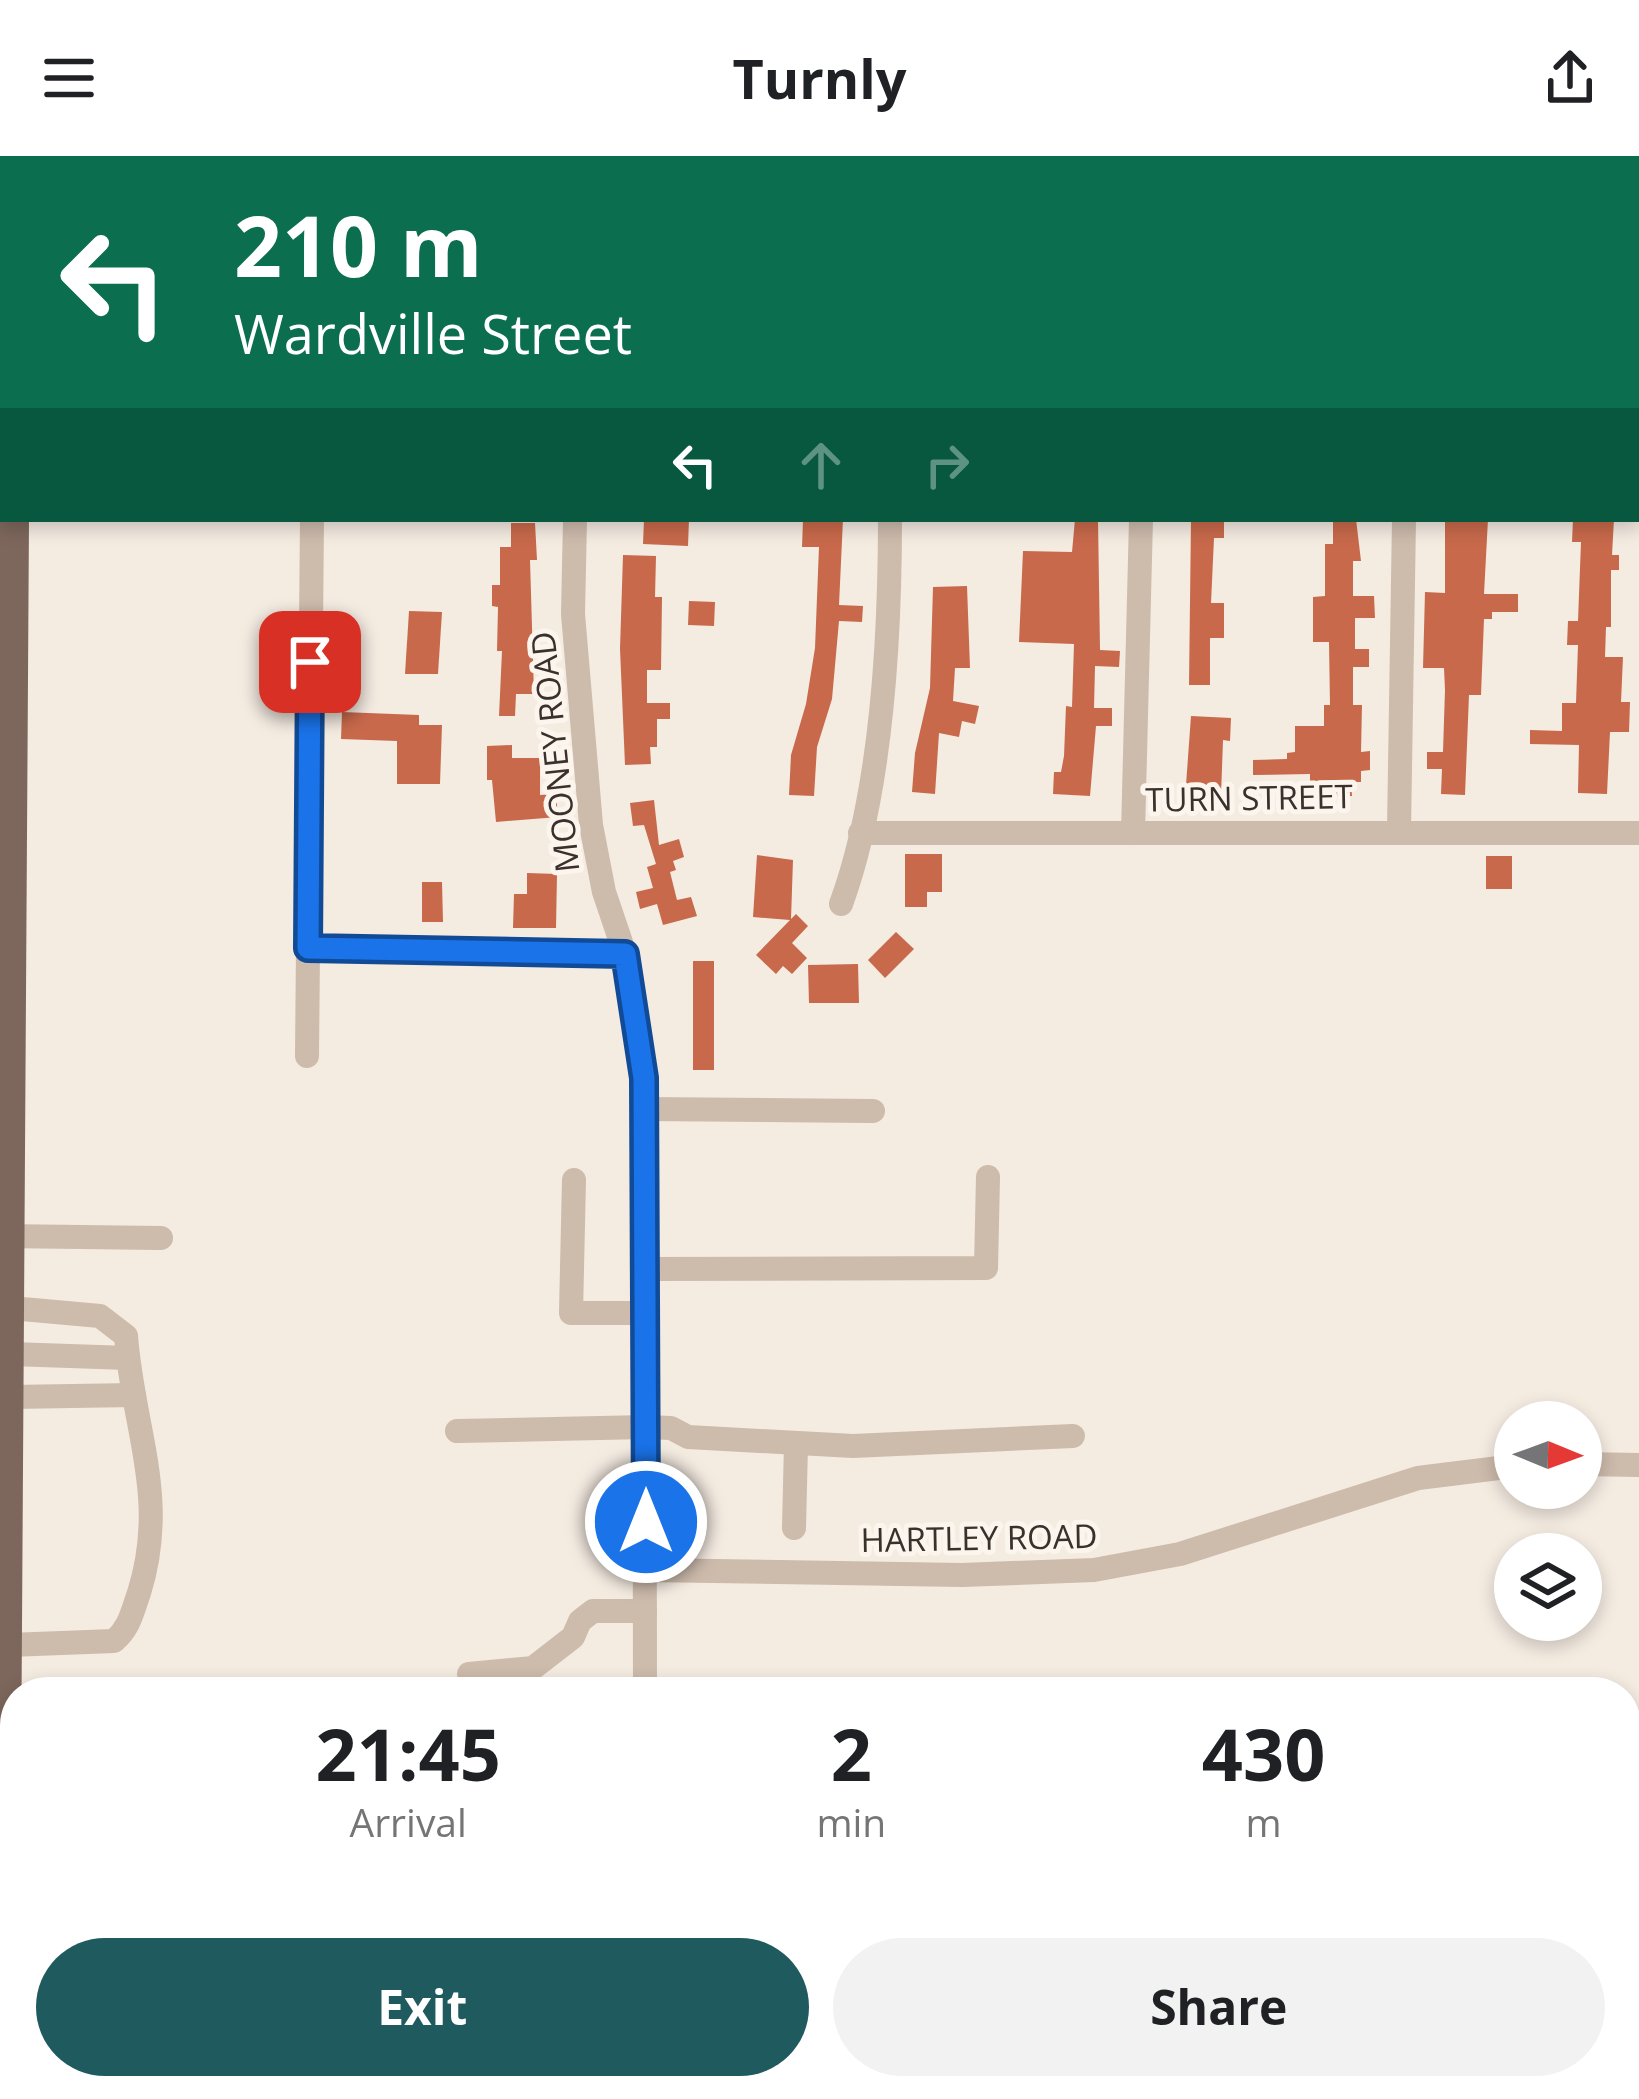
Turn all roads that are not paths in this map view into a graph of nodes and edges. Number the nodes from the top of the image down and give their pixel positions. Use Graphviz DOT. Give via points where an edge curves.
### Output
graph roads {
  1 [pos="14,522"];
  2 [pos="312,522"];
  3 [pos="575,522"];
  4 [pos="890,522"];
  5 [pos="1141,522"];
  6 [pos="1404,522"];
  7 [pos="7,630"];
  8 [pos="1399,830"];
  9 [pos="860,833"];
  10 [pos="1133,833"];
  11 [pos="1639,833"];
  12 [pos="841,904"];
  13 [pos="6,944"];
  14 [pos="308,948"];
  15 [pos="625,954"];
  16 [pos="307,1056"];
  17 [pos="644,1109"];
  18 [pos="872,1111"];
  19 [pos="988,1177"];
  20 [pos="574,1180"];
  21 [pos="5,1236"];
  22 [pos="161,1238"];
  23 [pos="647,1269"];
  24 [pos="11,1308"];
  25 [pos="646,1313"];
  26 [pos="11,1354"];
  27 [pos="128,1358"];
  28 [pos="134,1395"];
  29 [pos="10,1397"];
  30 [pos="646,1427"];
  31 [pos="457,1430"];
  32 [pos="1073,1436"];
  33 [pos="796,1444"];
  34 [pos="1602,1464"];
  35 [pos="1639,1465"];
  36 [pos="1494,1469"];
  37 [pos="794,1528"];
  38 [pos="646,1570"];
  39 [pos="645,1611"];
  40 [pos="9,1645"];
  41 [pos="469,1674"];
  42 [pos="8,1677"];
  43 [pos="645,1677"];
  1 -- 7 [label="main road"];
  2 -- 14 [label="street"];
  3 -- 15 [label="street, MOONEY ROAD" via="573,614 591,825"];
  4 -- 9 [label="street" via="880,712"];
  5 -- 10 [label="street"];
  6 -- 8 [label="street"];
  7 -- 13 [label="main road"];
  8 -- 10 [label="street, TURN STREET"];
  8 -- 11 [label="street, TURN STREET"];
  9 -- 10 [label="street, TURN STREET"];
  9 -- 12 [label="street"];
  13 -- 21 [label="main road"];
  14 -- 15 [label="street"];
  14 -- 16 [label="street"];
  15 -- 17 [label="street, MOONEY ROAD"];
  17 -- 18 [label="street"];
  17 -- 23 [label="street, MOONEY ROAD"];
  19 -- 23 [label="street" via="986,1268"];
  20 -- 25 [label="street" via="571,1313"];
  21 -- 22 [label="street"];
  21 -- 24 [label="main road"];
  23 -- 25 [label="street, MOONEY ROAD"];
  24 -- 26 [label="main road"];
  24 -- 27 [label="street" via="100,1316 125,1336"];
  25 -- 30 [label="street, MOONEY ROAD"];
  26 -- 27 [label="street"];
  26 -- 29 [label="main road"];
  27 -- 28 [label="street"];
  28 -- 29 [label="street"];
  28 -- 40 [label="street" via="152,1480 152,1543 127,1630 114,1641"];
  29 -- 40 [label="main road"];
  30 -- 31 [label="street"];
  30 -- 33 [label="street" via="688,1438"];
  30 -- 38 [label="street, MOONEY ROAD"];
  32 -- 33 [label="street"];
  33 -- 37 [label="street"];
  34 -- 35 [label="street"];
  36 -- 38 [label="street, HARTLEY ROAD" via="1418,1478 1180,1554 1094,1570"];
  38 -- 39 [label="street, MOONEY ROAD"];
  39 -- 41 [label="street" via="593,1611 533,1668"];
  39 -- 43 [label="street, MOONEY ROAD"];
  40 -- 42 [label="main road"];
}
